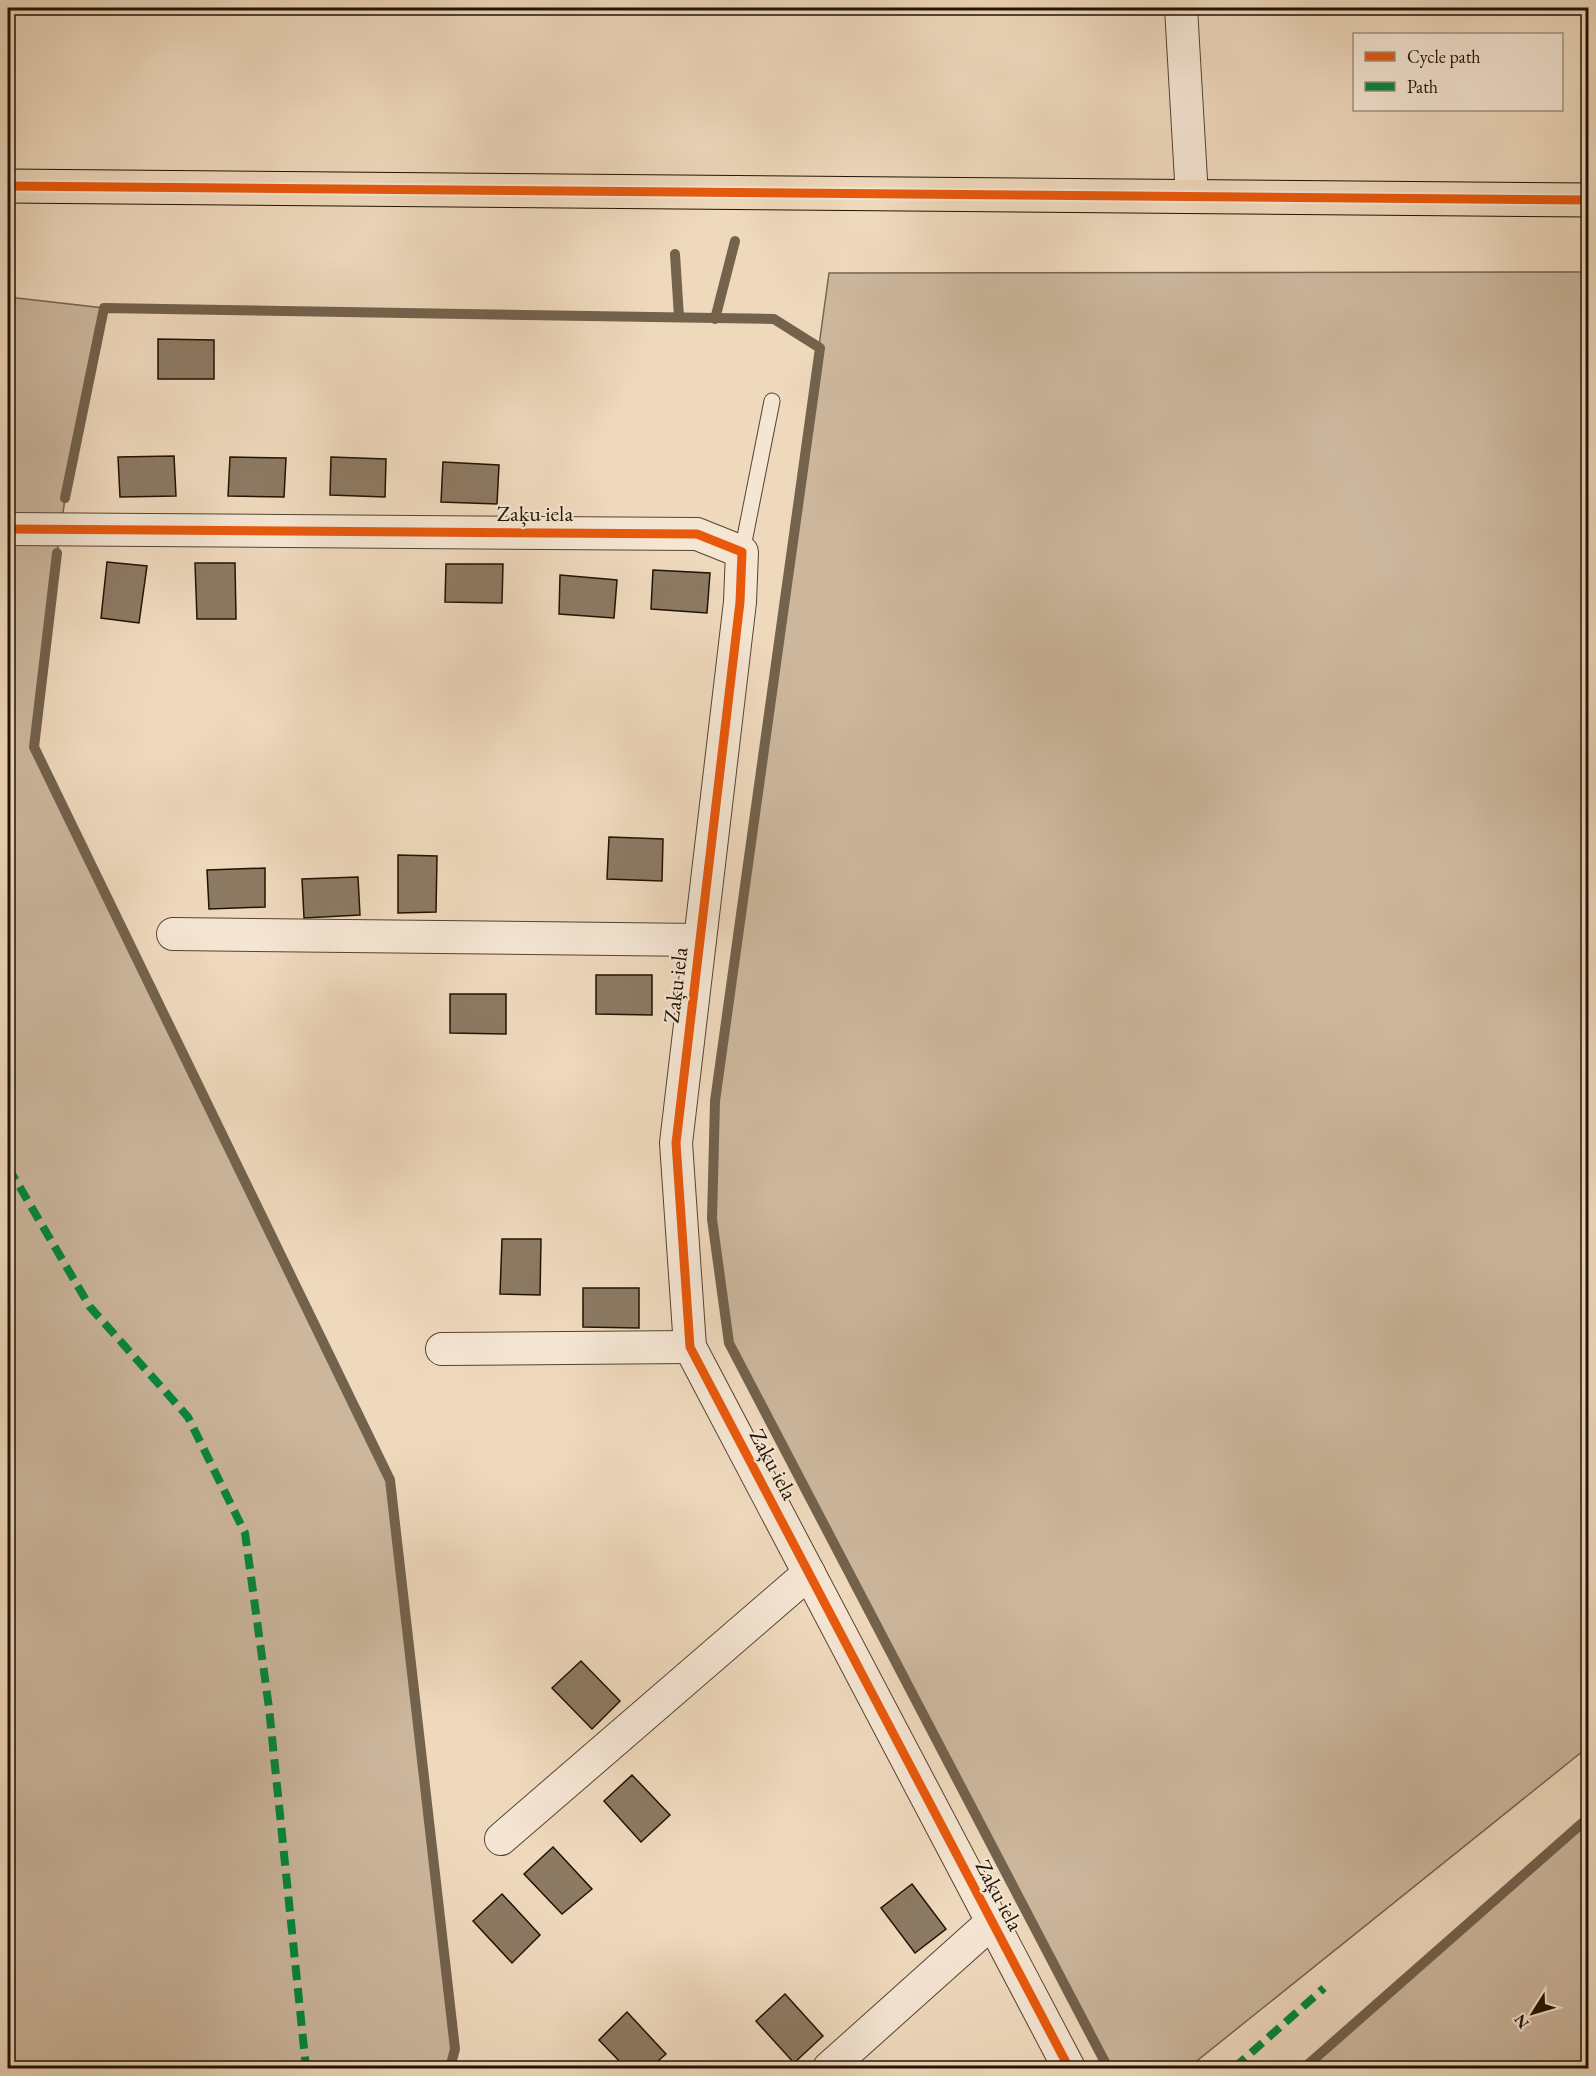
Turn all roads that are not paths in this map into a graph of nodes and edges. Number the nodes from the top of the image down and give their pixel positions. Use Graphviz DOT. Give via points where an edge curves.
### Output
graph roads {
  1 [pos="1181,8"];
  2 [pos="8,186"];
  3 [pos="1192,197"];
  4 [pos="1588,200"];
  5 [pos="772,401"];
  6 [pos="8,529"];
  7 [pos="742,552"];
  8 [pos="173,934"];
  9 [pos="700,940"];
  10 [pos="690,1347"];
  11 [pos="442,1349"];
  12 [pos="809,1573"];
  13 [pos="501,1839"];
  14 [pos="992,1922"];
  15 [pos="829,2068"];
  16 [pos="1069,2068"];
  1 -- 3 [label="street"];
  2 -- 3 [label="highway"];
  3 -- 4 [label="highway"];
  5 -- 7 [label="lane"];
  6 -- 7 [label="street, Zaķu iela" via="697,534"];
  7 -- 9 [label="street, Zaķu iela" via="740,602"];
  8 -- 9 [label="street"];
  9 -- 10 [label="street, Zaķu iela" via="676,1143"];
  10 -- 11 [label="street"];
  10 -- 12 [label="street, Zaķu iela"];
  12 -- 13 [label="street"];
  12 -- 14 [label="street, Zaķu iela"];
  14 -- 15 [label="street"];
  14 -- 16 [label="street, Zaķu iela"];
}
